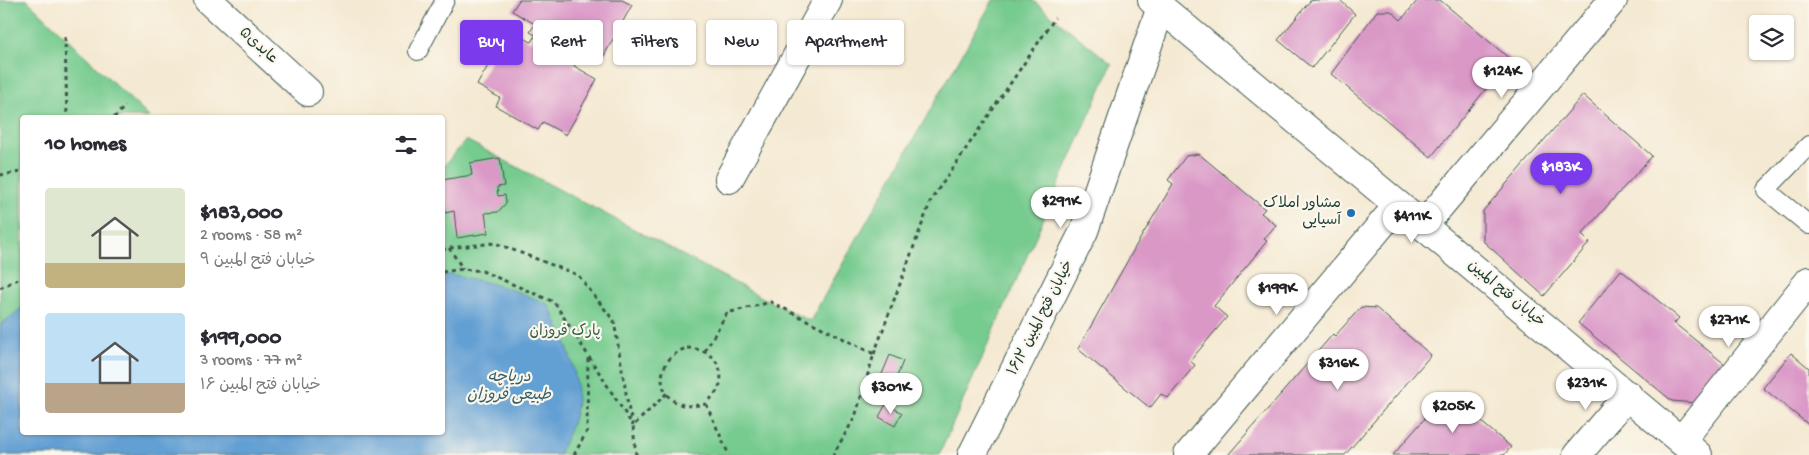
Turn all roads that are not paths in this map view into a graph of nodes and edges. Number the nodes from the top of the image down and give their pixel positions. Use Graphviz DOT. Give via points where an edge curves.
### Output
graph roads {
  1 [pos="208,0"];
  2 [pos="445,0"];
  3 [pos="828,0"];
  4 [pos="1614,0"];
  5 [pos="1156,4"];
  6 [pos="418,51"];
  7 [pos="308,92"];
  8 [pos="1809,145"];
  9 [pos="730,179"];
  10 [pos="1398,205"];
  11 [pos="1423,226"];
  12 [pos="1809,226"];
  13 [pos="1809,281"];
  14 [pos="1628,395"];
  15 [pos="1690,448"];
  16 [pos="972,455"];
  17 [pos="1188,455"];
  18 [pos="1577,455"];
  1 -- 7 [label="street, عابدی۵"];
  2 -- 6 [label="lane"];
  3 -- 9 [label="street"];
  4 -- 11 [label="street"];
  5 -- 10 [label="street, خیابان فتح المبین"];
  5 -- 16 [label="street, خیابان فتح المبین ۱۶/۲" via="1084,232"];
  8 -- 12 [label="lane" via="1766,190"];
  10 -- 11 [label="street, خیابان فتح المبین"];
  10 -- 17 [label="street"];
  11 -- 14 [label="street, خیابان فتح المبین"];
  13 -- 15 [label="street"];
  14 -- 15 [label="street, خیابان فتح المبین"];
  14 -- 18 [label="street"];
}
